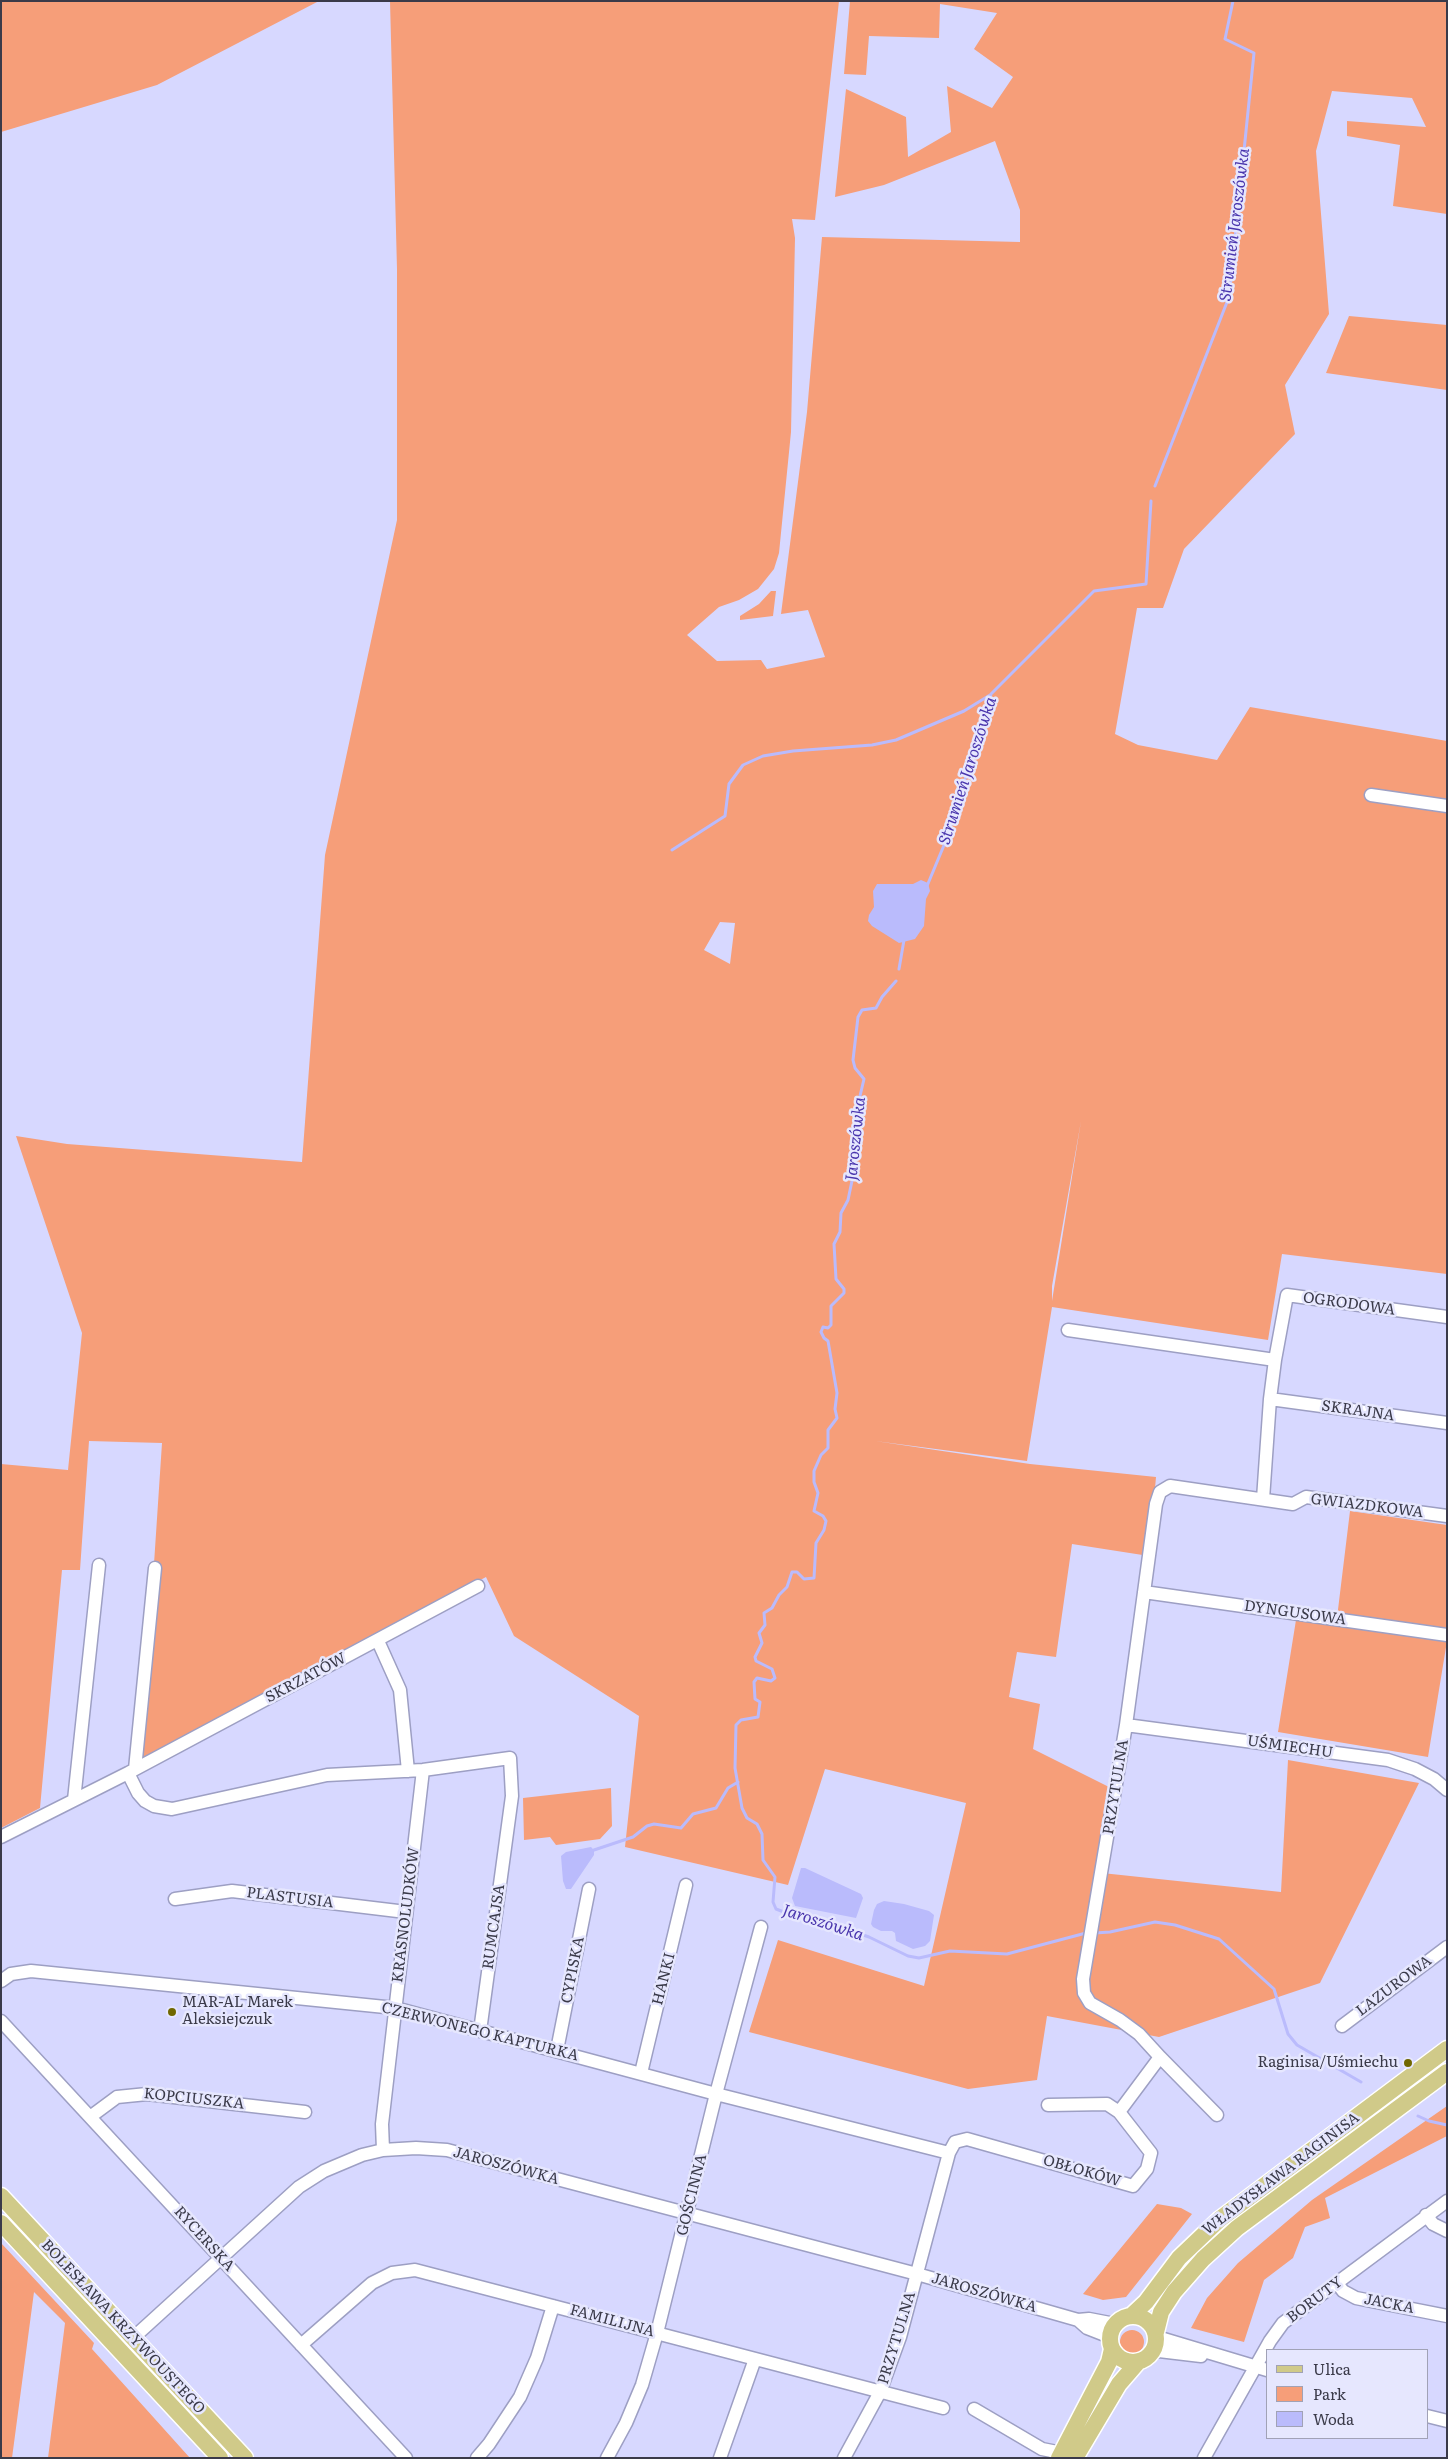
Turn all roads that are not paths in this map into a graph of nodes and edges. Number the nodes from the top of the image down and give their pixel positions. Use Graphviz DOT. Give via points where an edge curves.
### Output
graph roads {
  1 [pos="1371,795"];
  2 [pos="1447,806"];
  3 [pos="1447,1317"];
  4 [pos="1068,1330"];
  5 [pos="1275,1360"];
  6 [pos="1270,1399"];
  7 [pos="1447,1423"];
  8 [pos="1170,1486"];
  9 [pos="1263,1499"];
  10 [pos="1447,1516"];
  11 [pos="100,1565"];
  12 [pos="155,1568"];
  13 [pos="478,1586"];
  14 [pos="1144,1592"];
  15 [pos="1447,1635"];
  16 [pos="378,1641"];
  17 [pos="1126,1725"];
  18 [pos="408,1770"];
  19 [pos="423,1770"];
  20 [pos="132,1771"];
  21 [pos="1447,1790"];
  22 [pos="74,1800"];
  23 [pos="1,1837"];
  24 [pos="686,1885"];
  25 [pos="589,1889"];
  26 [pos="175,1899"];
  27 [pos="406,1912"];
  28 [pos="761,1927"];
  29 [pos="1447,1947"];
  30 [pos="1,1980"];
  31 [pos="395,2008"];
  32 [pos="1,2021"];
  33 [pos="1342,2026"];
  34 [pos="480,2031"];
  35 [pos="1447,2049"];
  36 [pos="557,2050"];
  37 [pos="1160,2057"];
  38 [pos="1447,2072"];
  39 [pos="641,2073"];
  40 [pos="716,2094"];
  41 [pos="1048,2105"];
  42 [pos="305,2112"];
  43 [pos="1119,2112"];
  44 [pos="1217,2115"];
  45 [pos="90,2117"];
  46 [pos="383,2150"];
  47 [pos="949,2153"];
  48 [pos="1,2196"];
  49 [pos="1447,2201"];
  50 [pos="688,2214"];
  51 [pos="1426,2215"];
  52 [pos="1,2223"];
  53 [pos="1447,2231"];
  54 [pos="221,2257"];
  55 [pos="917,2274"];
  56 [pos="1337,2283"];
  57 [pos="553,2306"];
  58 [pos="1131,2316"];
  59 [pos="1447,2316"];
  60 [pos="657,2333"];
  61 [pos="1156,2335"];
  62 [pos="1113,2337"];
  63 [pos="133,2338"];
  64 [pos="301,2345"];
  65 [pos="1267,2349"];
  66 [pos="1266,2353"];
  67 [pos="1145,2358"];
  68 [pos="755,2359"];
  69 [pos="1234,2360"];
  70 [pos="1261,2368"];
  71 [pos="880,2392"];
  72 [pos="943,2408"];
  73 [pos="974,2409"];
  74 [pos="1428,2416"];
  75 [pos="1447,2421"];
  76 [pos="1040,2453"];
  77 [pos="1065,2456"];
  78 [pos="220,2458"];
  79 [pos="245,2458"];
  80 [pos="406,2458"];
  81 [pos="477,2458"];
  82 [pos="607,2458"];
  83 [pos="720,2458"];
  84 [pos="844,2458"];
  85 [pos="1204,2458"];
  1 -- 2 [label="street"];
  3 -- 5 [label="street, OGRODOWA" via="1287,1296"];
  4 -- 5 [label="street"];
  5 -- 6 [label="street, OGRODOWA"];
  6 -- 7 [label="street, SKRAJNA"];
  6 -- 9 [label="street, OGRODOWA"];
  8 -- 9 [label="street, GWIAZDKOWA"];
  8 -- 14 [label="street, PRZYTULNA" via="1157,1497"];
  9 -- 10 [label="street, GWIAZDKOWA" via="1293,1504 1306,1497"];
  11 -- 22 [label="street"];
  12 -- 20 [label="street"];
  13 -- 16 [label="street, SKRZATÓW"];
  14 -- 15 [label="street, DYNGUSOWA"];
  14 -- 17 [label="street, PRZYTULNA"];
  16 -- 18 [label="street" via="400,1690"];
  16 -- 20 [label="street, SKRZATÓW"];
  17 -- 21 [label="street, UŚMIECHU" via="1394,1762 1414,1768"];
  17 -- 37 [label="street, PRZYTULNA" via="1083,1986 1090,2003 1139,2034"];
  18 -- 19 [label="street"];
  18 -- 20 [label="street" via="327,1775 172,1808 145,1802 138,1793"];
  19 -- 27 [label="street, KRASNOLUDKÓW"];
  19 -- 34 [label="street, RUMCAJSA" via="510,1758 512,1796"];
  20 -- 22 [label="street, SKRZATÓW"];
  22 -- 23 [label="street, SKRZATÓW"];
  24 -- 39 [label="street, HANKI"];
  25 -- 36 [label="street, CYPISKA"];
  26 -- 27 [label="street, PLASTUSIA" via="232,1891"];
  27 -- 31 [label="street, KRASNOLUDKÓW"];
  28 -- 40 [label="street, GOŚCINNA"];
  29 -- 33 [label="street, LAZUROWA"];
  30 -- 31 [label="street, CZERWONEGO KAPTURKA" via="12,1974 31,1972"];
  31 -- 34 [label="street, CZERWONEGO KAPTURKA"];
  31 -- 46 [label="street, KRASNOLUDKÓW" via="382,2124"];
  32 -- 45 [label="street, RYCERSKA"];
  34 -- 36 [label="street, CZERWONEGO KAPTURKA"];
  35 -- 58 [label="main road, WŁADYSŁAWA RAGINISA" via="1220,2219 1179,2258 1146,2302"];
  36 -- 39 [label="street, CZERWONEGO KAPTURKA"];
  37 -- 43 [label="street"];
  37 -- 44 [label="street"];
  38 -- 61 [label="main road, WŁADYSŁAWA RAGINISA" via="1237,2228 1174,2292 1161,2312"];
  39 -- 40 [label="street, CZERWONEGO KAPTURKA"];
  40 -- 47 [label="street, CZERWONEGO KAPTURKA"];
  40 -- 50 [label="street, GOŚCINNA"];
  41 -- 43 [label="street" via="1107,2104"];
  42 -- 45 [label="street, KOPCIUSZKA" via="147,2094 117,2097"];
  43 -- 47 [label="street, OBŁOKÓW" via="1151,2153 1148,2169 1133,2186 968,2139 955,2142"];
  45 -- 54 [label="street, RYCERSKA"];
  46 -- 50 [label="street, JAROSZÓWKA" via="447,2150"];
  46 -- 54 [label="street, JAROSZÓWKA" via="341,2162 299,2187"];
  47 -- 55 [label="street, PRZYTULNA"];
  48 -- 63 [label="main road, BOLESŁAWA KRZYWOUSTEGO"];
  49 -- 51 [label="street, BORUTY"];
  50 -- 55 [label="street, JAROSZÓWKA"];
  50 -- 60 [label="street, GOŚCINNA"];
  51 -- 53 [label="street" via="1433,2224"];
  51 -- 56 [label="street, BORUTY"];
  52 -- 78 [label="main road, BOLESŁAWA KRZYWOUSTEGO"];
  54 -- 63 [label="street, JAROSZÓWKA"];
  54 -- 64 [label="street, RYCERSKA"];
  55 -- 62 [label="street, JAROSZÓWKA" via="1078,2320 1089,2319"];
  55 -- 71 [label="street, PRZYTULNA" via="900,2337"];
  56 -- 59 [label="street, JACKA" via="1343,2291 1356,2298"];
  56 -- 65 [label="street, BORUTY" via="1283,2323"];
  57 -- 60 [label="street, FAMILIJNA"];
  57 -- 64 [label="street, FAMILIJNA" via="426,2272 404,2270 372,2283"];
  57 -- 81 [label="street" via="538,2358 520,2397 490,2444"];
  58 -- 61 [label="main road" via="1140,2316 1148,2321"];
  58 -- 62 [label="main road" via="1121,2319"];
  60 -- 68 [label="street, FAMILIJNA"];
  60 -- 82 [label="street, GOŚCINNA" via="642,2385"];
  61 -- 67 [label="main road"];
  61 -- 69 [label="street"];
  62 -- 67 [label="main road" via="1124,2360"];
  62 -- 77 [label="main road" via="1109,2362"];
  63 -- 79 [label="main road, BOLESŁAWA KRZYWOUSTEGO"];
  64 -- 80 [label="street, RYCERSKA"];
  66 -- 70 [label="street, BORUTY"];
  67 -- 69 [label="street" via="1172,2352"];
  67 -- 77 [label="main road" via="1119,2384"];
  68 -- 71 [label="street, FAMILIJNA"];
  68 -- 83 [label="street"];
  69 -- 70 [label="street"];
  70 -- 85 [label="street, BORUTY"];
  71 -- 72 [label="street, FAMILIJNA"];
  71 -- 84 [label="street, PRZYTULNA"];
  73 -- 76 [label="street"];
  74 -- 75 [label="street"];
  76 -- 77 [label="street"];
}
